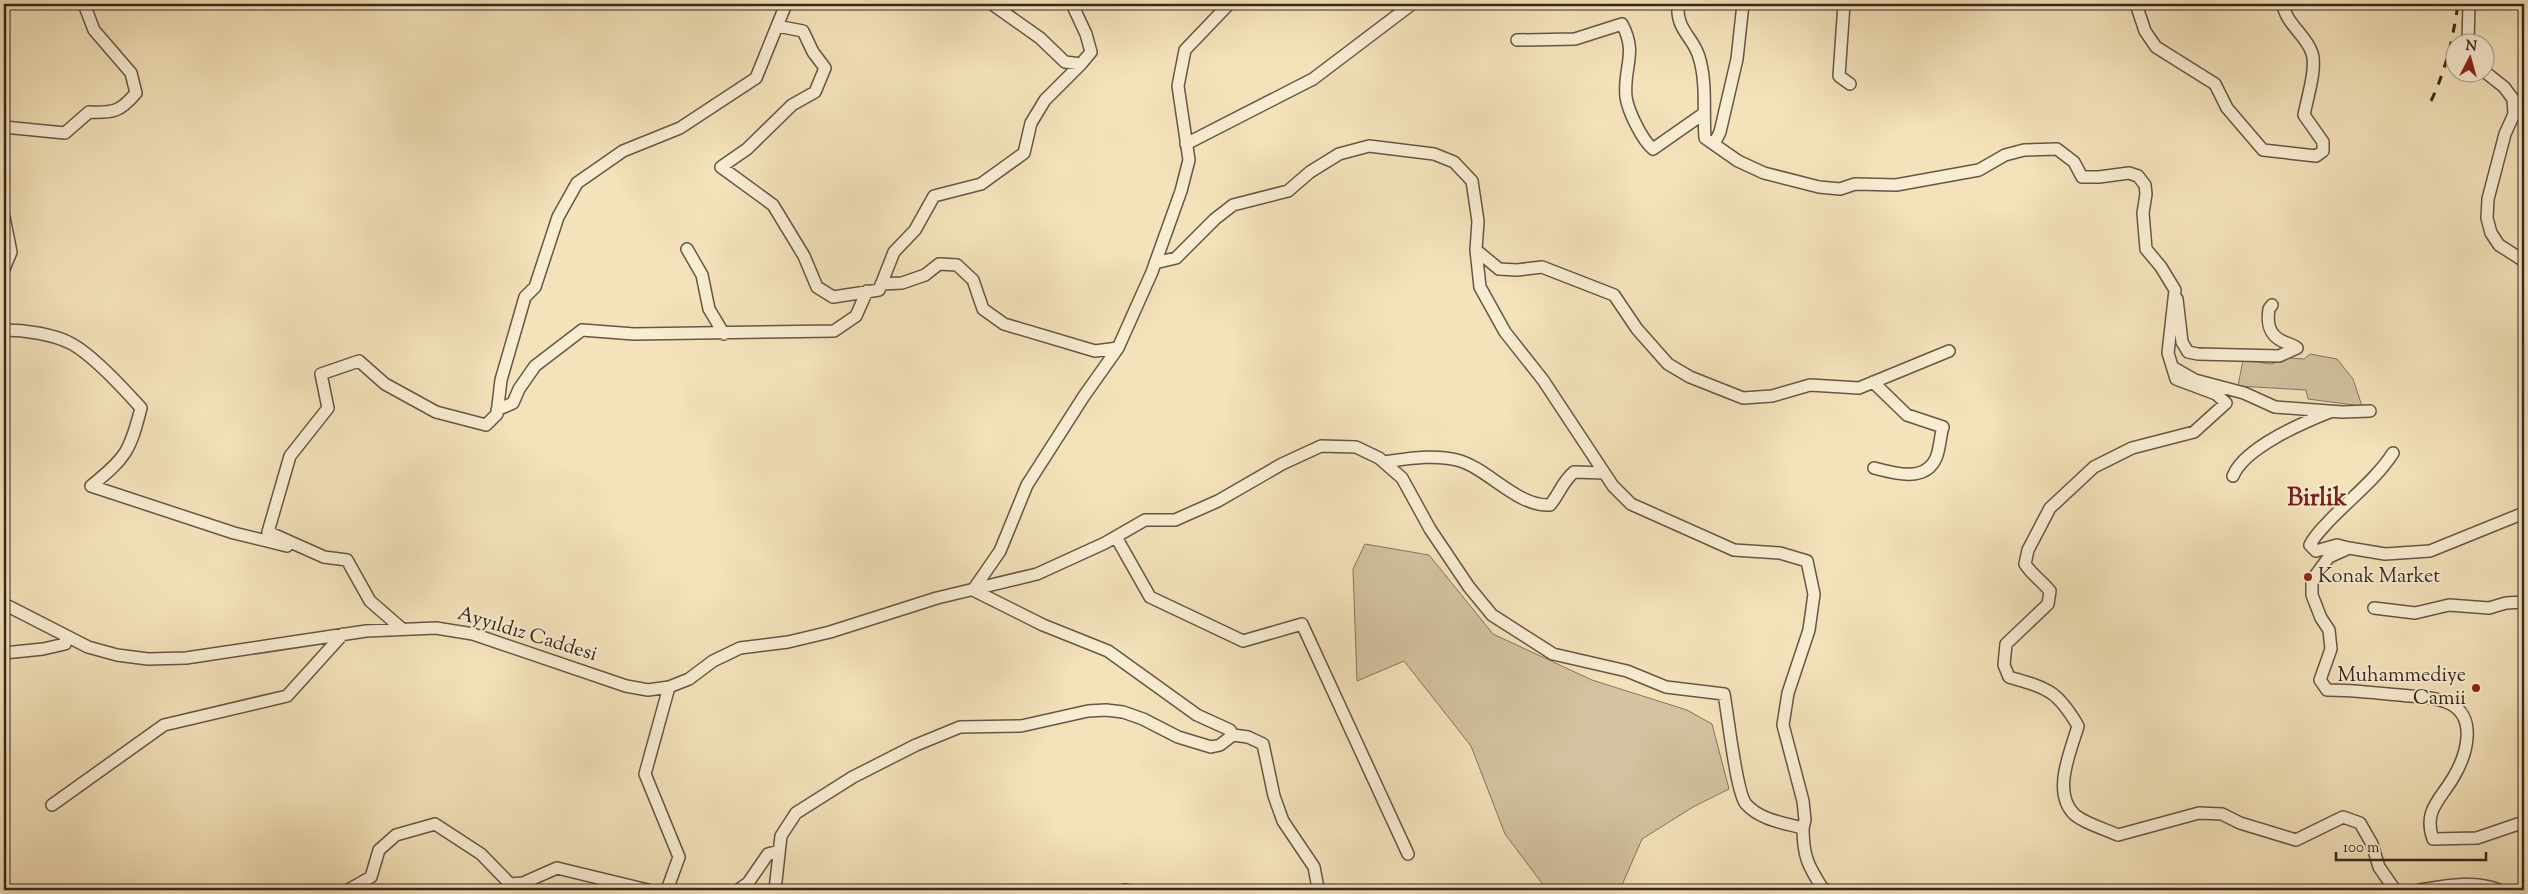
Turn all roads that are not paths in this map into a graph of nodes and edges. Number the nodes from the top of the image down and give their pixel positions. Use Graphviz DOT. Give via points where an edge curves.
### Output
graph roads {
  1 [pos="84,4"];
  2 [pos="786,4"];
  3 [pos="992,4"];
  4 [pos="1072,4"];
  5 [pos="1229,4"];
  6 [pos="1412,4"];
  7 [pos="1678,4"];
  8 [pos="1744,4"];
  9 [pos="1844,4"];
  10 [pos="2136,4"];
  11 [pos="2283,4"];
  12 [pos="2469,4"];
  13 [pos="777,26"];
  14 [pos="2468,32"];
  15 [pos="1517,40"];
  16 [pos="1081,64"];
  17 [pos="2496,81"];
  18 [pos="1850,84"];
  19 [pos="1703,114"];
  20 [pos="4,127"];
  21 [pos="1186,144"];
  22 [pos="1714,144"];
  23 [pos="4,217"];
  24 [pos="7,249"];
  25 [pos="687,249"];
  26 [pos="1476,250"];
  27 [pos="2524,261"];
  28 [pos="1155,263"];
  29 [pos="4,269"];
  30 [pos="881,284"];
  31 [pos="2175,290"];
  32 [pos="867,291"];
  33 [pos="2272,306"];
  34 [pos="4,330"];
  35 [pos="724,334"];
  36 [pos="1118,348"];
  37 [pos="1950,351"];
  38 [pos="2174,368"];
  39 [pos="1873,382"];
  40 [pos="497,410"];
  41 [pos="2331,411"];
  42 [pos="2370,412"];
  43 [pos="2393,453"];
  44 [pos="1384,462"];
  45 [pos="1874,468"];
  46 [pos="1604,473"];
  47 [pos="2233,476"];
  48 [pos="2524,513"];
  49 [pos="1116,537"];
  50 [pos="2349,548"];
  51 [pos="314,553"];
  52 [pos="972,590"];
  53 [pos="2524,602"];
  54 [pos="4,604"];
  55 [pos="2374,608"];
  56 [pos="401,628"];
  57 [pos="343,634"];
  58 [pos="66,636"];
  59 [pos="4,653"];
  60 [pos="669,687"];
  61 [pos="1233,736"];
  62 [pos="52,805"];
  63 [pos="2524,822"];
  64 [pos="1803,828"];
  65 [pos="779,851"];
  66 [pos="1408,854"];
  67 [pos="348,890"];
  68 [pos="648,890"];
  69 [pos="667,890"];
  70 [pos="738,890"];
  71 [pos="775,890"];
  72 [pos="1316,890"];
  73 [pos="1827,890"];
  74 [pos="2395,890"];
  75 [pos="2420,890"];
  76 [pos="2498,890"];
  1 -- 20 [label="street" via="94,30 131,73 136,93 124,108 107,113 88,112 64,133"];
  2 -- 13 [label="street"];
  3 -- 16 [label="street" via="1040,38 1065,62"];
  4 -- 16 [label="street" via="1091,52"];
  5 -- 21 [label="street" via="1185,50 1178,86"];
  6 -- 21 [label="street" via="1313,79"];
  7 -- 19 [label="street" via="1685,35 1699,55 1703,74"];
  8 -- 22 [label="street" via="1736,58 1720,132"];
  9 -- 18 [label="street" via="1839,76"];
  10 -- 11 [label="street" via="2145,31 2156,47 2215,84 2227,108 2263,150 2316,156 2323,151 2323,142 2304,115 2312,80 2313,54 2284,12"];
  12 -- 14 [label="street"];
  13 -- 32 [label="street" via="803,31 825,68 815,92 792,105 747,148 721,167 773,205 804,256 817,287 833,297"];
  13 -- 40 [label="street" via="756,78 680,128 623,151 577,183 558,217 535,287 525,297 501,380"];
  15 -- 19 [label="street" via="1575,39 1622,24 1630,40 1626,98 1644,141 1652,149"];
  16 -- 30 [label="street" via="1045,100 1031,123 1024,152 980,184 934,196 914,230 894,252"];
  17 -- 27 [label="street" via="2513,100 2514,114 2505,134 2488,199 2488,218 2491,233 2499,245"];
  19 -- 22 [label="street" via="1705,138"];
  21 -- 28 [label="street" via="1189,160 1181,191"];
  22 -- 31 [label="street" via="1738,161 1764,173 1840,189 1855,184 1896,185 1979,170 2004,155 2057,149 2074,162 2082,177 2100,178 2128,173 2138,176 2145,185 2146,194 2142,213 2146,249"];
  23 -- 24 [label="street"];
  24 -- 29 [label="street"];
  25 -- 35 [label="street" via="702,275 709,309"];
  26 -- 28 [label="street" via="1478,221 1472,181 1454,162 1434,154 1369,146 1339,154 1288,191 1233,205 1176,258"];
  26 -- 39 [label="street" via="1499,269 1542,267 1614,295 1637,329 1668,364 1690,377 1743,398 1772,396 1810,386 1859,388"];
  26 -- 46 [label="street" via="1480,287 1505,332 1543,380"];
  28 -- 36 [label="street"];
  30 -- 32 [label="street" via="879,290"];
  30 -- 36 [label="street" via="902,283 924,275 939,264 957,266 973,280 983,309 1004,324 1095,351"];
  31 -- 33 [label="street" via="2182,342 2188,352 2198,354 2279,356 2294,351 2297,348 2276,337 2269,329 2268,309"];
  31 -- 38 [label="street" via="2168,353"];
  32 -- 35 [label="street" via="856,316 834,332"];
  34 -- 51 [label="street" via="24,330 72,344 116,380 141,408 132,444 116,467 91,486 234,533"];
  35 -- 40 [label="street" via="634,334 582,330 534,366 513,403"];
  36 -- 52 [label="street" via="1027,485 1000,551"];
  37 -- 39 [label="street"];
  38 -- 41 [label="street" via="2195,380 2244,393 2276,407"];
  38 -- 74 [label="street" via="2176,379 2216,394 2226,404 2194,432 2118,453 2094,468 2050,508 2024,564 2033,577 2050,590 2048,604 2006,644 2004,665 2008,677 2045,687 2066,706 2078,726 2064,776 2065,798 2075,815 2118,835 2199,813 2222,814 2240,824 2296,840 2343,817 2360,823 2372,844 2379,867"];
  39 -- 45 [label="street" via="1907,415 1942,426 1936,459 1927,468 1901,475"];
  40 -- 51 [label="street" via="486,425 436,412 385,384 359,361 321,374 328,408 290,456 268,532"];
  41 -- 42 [label="street"];
  41 -- 47 [label="street" via="2286,432 2248,456"];
  43 -- 50 [label="street" via="2383,469 2347,501 2314,537 2310,546 2316,551 2337,545"];
  44 -- 46 [label="street" via="1422,457 1457,460 1542,506 1550,505 1558,496 1563,482 1574,472"];
  44 -- 49 [label="street, Ayyıldız Caddesi" via="1356,447 1321,446 1175,520 1145,520"];
  44 -- 64 [label="street, Ayyıldız Caddesi" via="1402,478 1430,529 1492,615 1553,654 1627,670 1666,687 1724,694 1737,780 1746,804 1770,820"];
  46 -- 64 [label="street" via="1631,504 1691,532 1734,550 1780,553 1807,561 1814,594 1809,630 1788,693 1783,725 1803,801"];
  48 -- 50 [label="street" via="2430,551 2385,554"];
  49 -- 52 [label="street, Ayyıldız Caddesi" via="1037,574"];
  49 -- 66 [label="street" via="1150,597 1243,641 1302,624"];
  50 -- 63 [label="street" via="2329,557 2312,580 2312,595 2329,630 2332,649 2320,680 2327,690 2427,698 2446,702 2460,711 2467,723 2465,755 2436,800 2428,826 2433,839 2477,838"];
  51 -- 56 [label="street" via="347,560 370,601"];
  52 -- 60 [label="street, Ayyıldız Caddesi" via="936,598 830,632 740,648 713,661 689,679"];
  52 -- 61 [label="street" via="1043,625 1108,651 1197,715 1230,730"];
  53 -- 55 [label="street" via="2489,608 2449,605 2415,612"];
  54 -- 58 [label="street, Ayyıldız Caddesi"];
  56 -- 57 [label="street, Ayyıldız Caddesi"];
  56 -- 60 [label="street, Ayyıldız Caddesi" via="436,628 473,634 626,686 648,690"];
  57 -- 58 [label="street, Ayyıldız Caddesi" via="186,658 148,659 116,655"];
  57 -- 62 [label="street" via="287,696 164,724"];
  58 -- 59 [label="street" via="65,644"];
  60 -- 69 [label="street" via="645,774 679,857"];
  61 -- 65 [label="street" via="1211,747 1178,737 1143,719 1106,710 1021,726 960,727 916,745 808,803 788,824 781,836"];
  61 -- 72 [label="street" via="1248,737 1263,744 1274,796 1283,820 1314,867"];
  64 -- 73 [label="street" via="1803,851 1807,863 1823,889"];
  65 -- 70 [label="street" via="768,854 748,882"];
  65 -- 71 [label="street"];
  67 -- 68 [label="street" via="371,877 379,850 396,835 436,824 481,854 510,884 523,883 557,868"];
  75 -- 76 [label="street" via="2472,885"];
}
